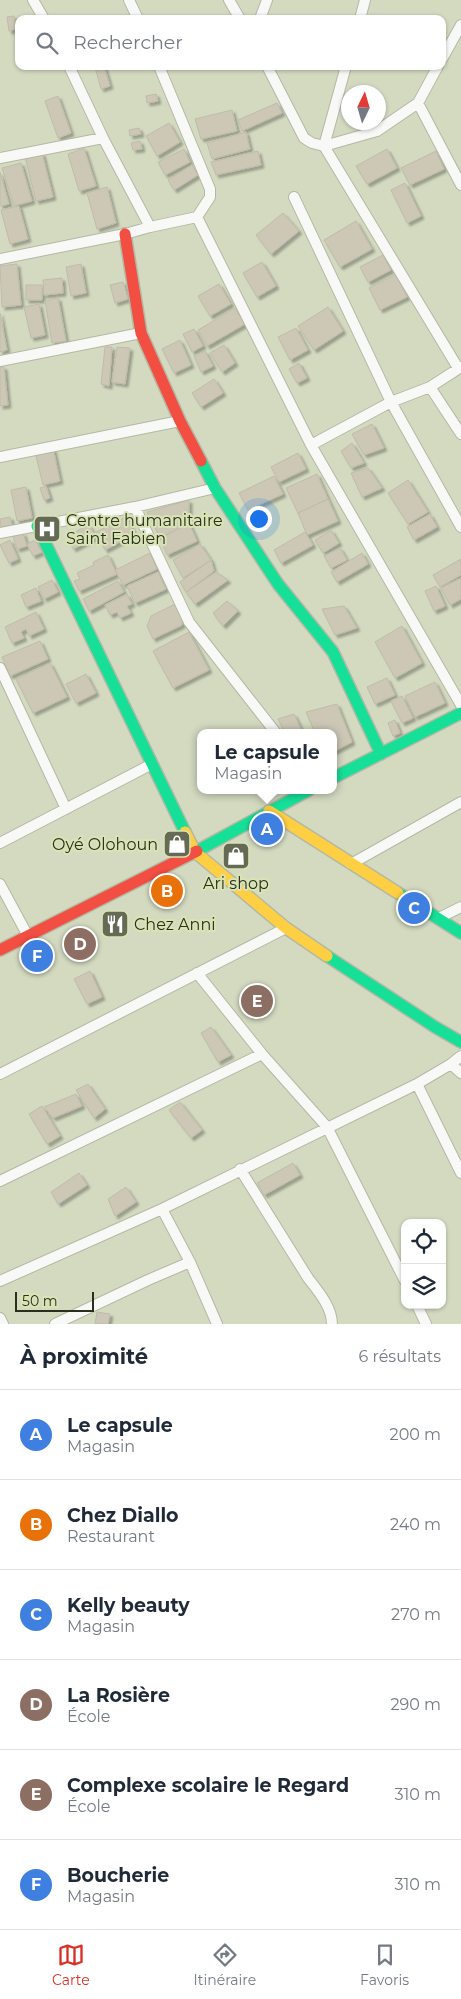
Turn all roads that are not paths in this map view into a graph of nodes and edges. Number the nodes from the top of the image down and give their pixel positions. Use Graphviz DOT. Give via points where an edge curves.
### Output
graph roads {
  1 [pos="34,0"];
  2 [pos="129,0"];
  3 [pos="229,0"];
  4 [pos="267,0"];
  5 [pos="365,0"];
  6 [pos="42,15"];
  7 [pos="136,15"];
  8 [pos="238,15"];
  9 [pos="261,15"];
  10 [pos="361,15"];
  11 [pos="461,24"];
  12 [pos="446,52"];
  13 [pos="71,70"];
  14 [pos="161,70"];
  15 [pos="269,70"];
  16 [pos="345,70"];
  17 [pos="436,70"];
  18 [pos="418,103"];
  19 [pos="103,138"];
  20 [pos="324,146"];
  21 [pos="0,158"];
  22 [pos="461,185"];
  23 [pos="294,197"];
  24 [pos="197,216"];
  25 [pos="150,227"];
  26 [pos="125,234"];
  27 [pos="0,259"];
  28 [pos="142,333"];
  29 [pos="0,360"];
  30 [pos="459,368"];
  31 [pos="430,387"];
  32 [pos="391,402"];
  33 [pos="180,421"];
  34 [pos="461,434"];
  35 [pos="311,445"];
  36 [pos="0,457"];
  37 [pos="215,488"];
  38 [pos="135,507"];
  39 [pos="37,526"];
  40 [pos="461,527"];
  41 [pos="0,533"];
  42 [pos="0,668"];
  43 [pos="461,704"];
  44 [pos="461,713"];
  45 [pos="273,729"];
  46 [pos="381,754"];
  47 [pos="152,764"];
  48 [pos="337,776"];
  49 [pos="301,794"];
  50 [pos="461,802"];
  51 [pos="66,809"];
  52 [pos="269,811"];
  53 [pos="0,843"];
  54 [pos="195,852"];
  55 [pos="351,864"];
  56 [pos="0,884"];
  57 [pos="461,907"];
  58 [pos="439,918"];
  59 [pos="286,928"];
  60 [pos="461,933"];
  61 [pos="28,936"];
  62 [pos="0,950"];
  63 [pos="197,973"];
  64 [pos="461,1042"];
  65 [pos="262,1054"];
  66 [pos="461,1056"];
  67 [pos="452,1064"];
  68 [pos="461,1073"];
  69 [pos="0,1074"];
  70 [pos="416,1084"];
  71 [pos="327,1127"];
  72 [pos="240,1170"];
  73 [pos="461,1173"];
  74 [pos="0,1181"];
  75 [pos="162,1209"];
  76 [pos="190,1262"];
  77 [pos="401,1273"];
  78 [pos="0,1281"];
  79 [pos="419,1309"];
  80 [pos="0,1318"];
  81 [pos="3,1324"];
  82 [pos="55,1324"];
  83 [pos="217,1324"];
  84 [pos="332,1324"];
  85 [pos="426,1324"];
  1 -- 6 [label="street"];
  2 -- 7 [label="street"];
  3 -- 8 [label="street"];
  4 -- 9 [label="street"];
  5 -- 10 [label="street"];
  11 -- 12 [label="street"];
  13 -- 19 [label="street"];
  14 -- 24 [label="street" via="210,188 210,197"];
  15 -- 20 [label="street" via="304,138"];
  16 -- 20 [label="street"];
  17 -- 18 [label="street"];
  18 -- 20 [label="street" via="377,131"];
  18 -- 22 [label="street"];
  19 -- 21 [label="street"];
  19 -- 25 [label="street"];
  20 -- 30 [label="street"];
  23 -- 32 [label="street"];
  24 -- 25 [label="street"];
  24 -- 35 [label="street"];
  25 -- 26 [label="street"];
  26 -- 27 [label="street"];
  26 -- 28 [label="street"];
  28 -- 29 [label="street"];
  28 -- 33 [label="street"];
  30 -- 31 [label="street"];
  31 -- 32 [label="street"];
  31 -- 34 [label="street"];
  32 -- 35 [label="street"];
  32 -- 40 [label="street"];
  33 -- 36 [label="street"];
  33 -- 37 [label="street"];
  35 -- 43 [label="street"];
  37 -- 38 [label="street"];
  37 -- 46 [label="street" via="278,584 333,652"];
  38 -- 39 [label="street"];
  38 -- 45 [label="street" via="189,622"];
  39 -- 41 [label="street"];
  39 -- 47 [label="street"];
  42 -- 51 [label="street"];
  44 -- 46 [label="street"];
  46 -- 48 [label="street"];
  47 -- 51 [label="street"];
  47 -- 54 [label="street"];
  49 -- 52 [label="street"];
  50 -- 55 [label="street"];
  51 -- 53 [label="street"];
  52 -- 54 [label="street"];
  52 -- 55 [label="street"];
  54 -- 59 [label="street"];
  54 -- 61 [label="street"];
  55 -- 58 [label="street"];
  56 -- 61 [label="street"];
  57 -- 58 [label="street"];
  58 -- 60 [label="street"];
  59 -- 63 [label="street"];
  59 -- 64 [label="street"];
  61 -- 62 [label="street"];
  63 -- 65 [label="street"];
  63 -- 69 [label="street"];
  65 -- 71 [label="street"];
  65 -- 74 [label="street"];
  66 -- 67 [label="street"];
  67 -- 68 [label="street"];
  67 -- 70 [label="street"];
  70 -- 71 [label="street"];
  70 -- 73 [label="street"];
  71 -- 72 [label="street"];
  71 -- 77 [label="street"];
  72 -- 75 [label="street"];
  72 -- 84 [label="street" via="319,1292 332,1316"];
  75 -- 76 [label="street"];
  75 -- 78 [label="street"];
  76 -- 82 [label="street"];
  76 -- 83 [label="street"];
  79 -- 85 [label="street"];
  80 -- 81 [label="street"];
}
